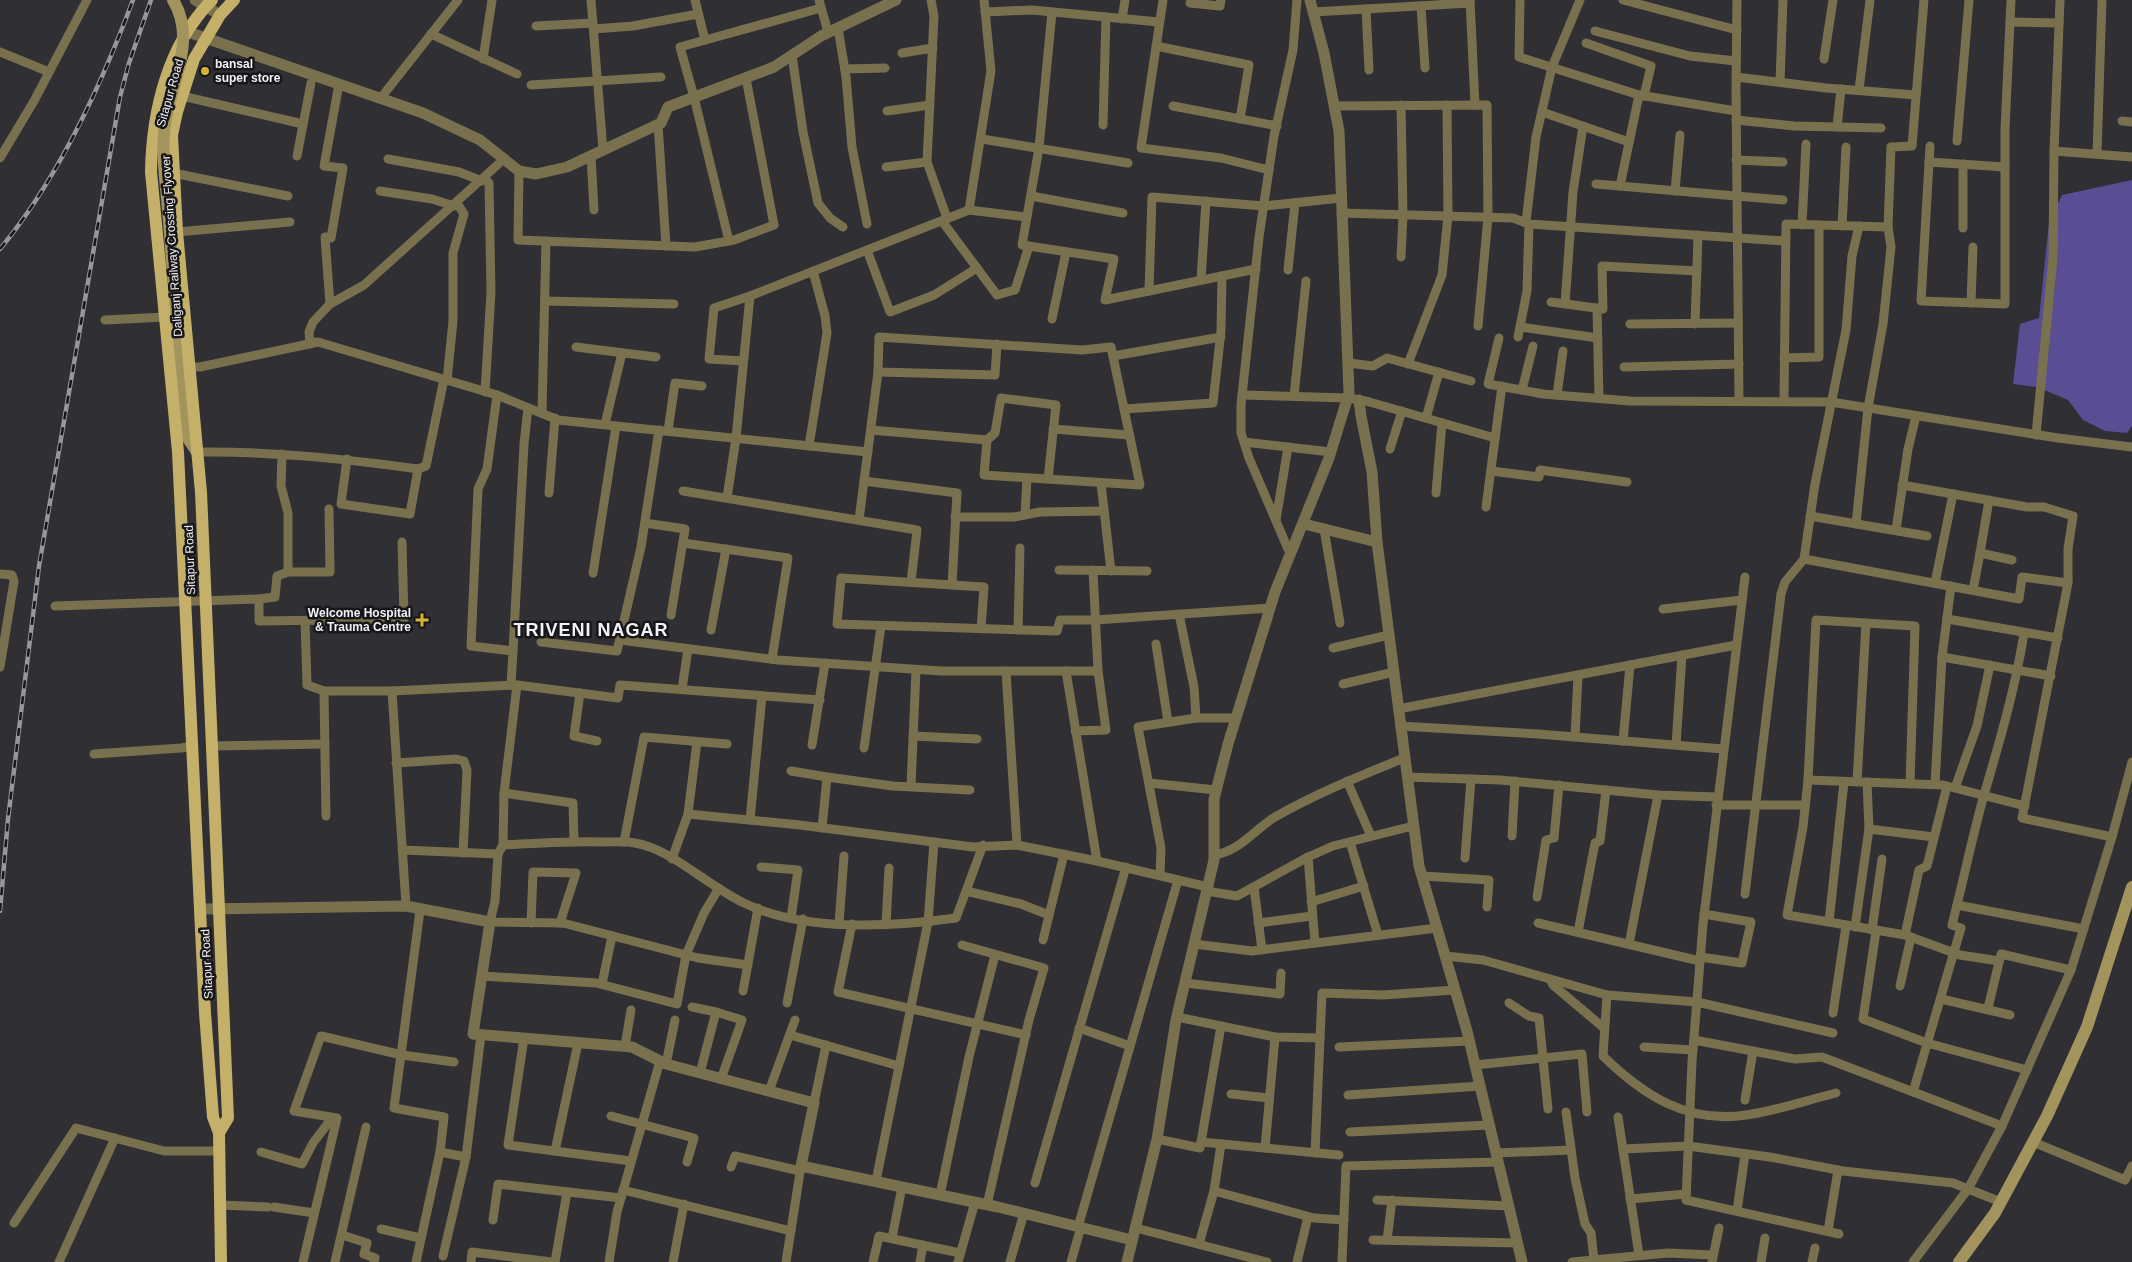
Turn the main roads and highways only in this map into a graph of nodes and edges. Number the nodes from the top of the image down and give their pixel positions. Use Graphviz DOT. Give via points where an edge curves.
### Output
graph roads {
  1 [pos="173,0"];
  2 [pos="234,0"];
  3 [pos="204,2"];
  4 [pos="187,437"];
  5 [pos="178,452"];
  6 [pos="197,452"];
  7 [pos="2132,887"];
  8 [pos="219,1133"];
  9 [pos="221,1262"];
  10 [pos="1959,1262"];
  1 -- 4 [label="main road, Daliganj Railway Crossing Flyover, bridge" via="182,23 183,47 167,112 164,166"];
  2 -- 6 [label="main road, Sitapur Road" via="220,15 194,59 172,135 177,232"];
  3 -- 5 [label="main road, Sitapur Road" via="176,52 163,88 152,148 154,207"];
  4 -- 5 [label="main road"];
  4 -- 6 [label="main road, Daliganj Railway Crossing Flyover"];
  5 -- 8 [label="main road, Sitapur Road" via="205,1013 213,1117"];
  6 -- 8 [label="main road, Sitapur Road" via="228,1118"];
  7 -- 10 [label="main road" via="2087,1027 2001,1202"];
  8 -- 9 [label="main road, Sitapur Road"];
}
